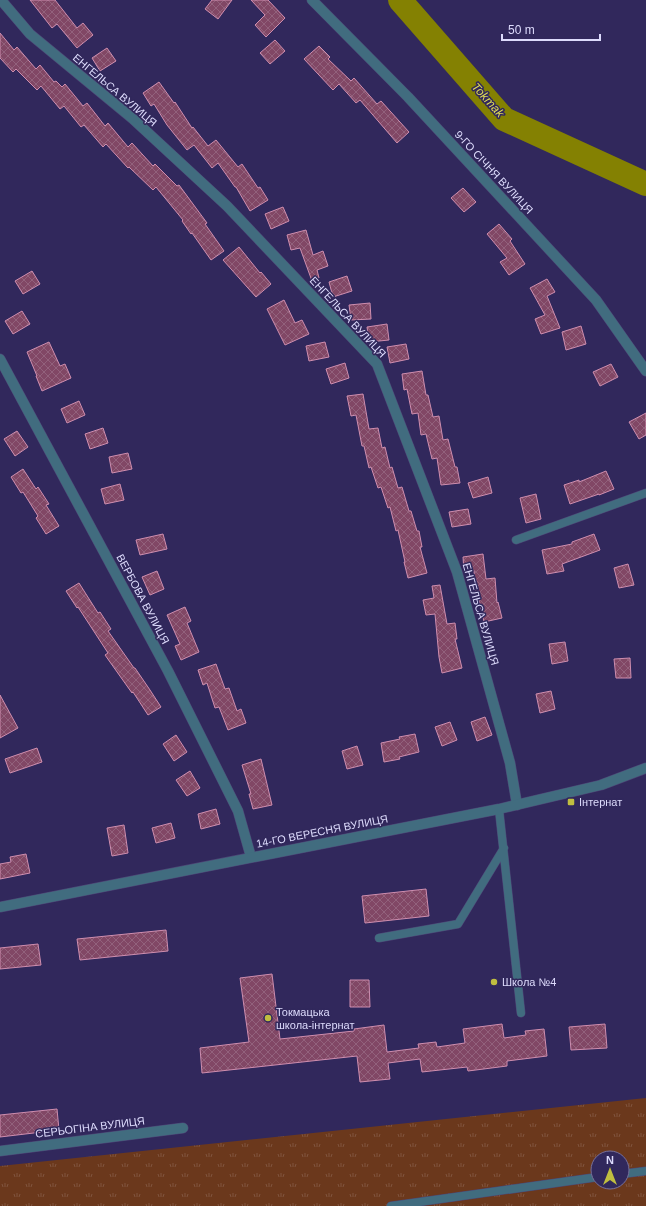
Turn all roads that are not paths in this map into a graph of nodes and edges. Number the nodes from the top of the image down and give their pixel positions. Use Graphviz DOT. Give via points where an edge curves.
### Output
graph roads {
  1 [pos="1,0"];
  2 [pos="312,0"];
  3 [pos="0,359"];
  4 [pos="646,372"];
  5 [pos="646,493"];
  6 [pos="516,540"];
  7 [pos="646,768"];
  8 [pos="517,804"];
  9 [pos="499,809"];
  10 [pos="504,848"];
  11 [pos="251,857"];
  12 [pos="0,907"];
  13 [pos="379,938"];
  14 [pos="521,1013"];
  15 [pos="183,1128"];
  16 [pos="0,1151"];
  17 [pos="646,1171"];
  18 [pos="630,1173"];
  19 [pos="590,1178"];
  20 [pos="391,1206"];
  1 -- 8 [label="street, ЕНГЕЛЬСА ВУЛИЦЯ" via="30,34 133,119 227,206 377,364 457,572 510,763"];
  2 -- 4 [label="street, 9-ГО СІЧНЯ ВУЛИЦЯ" via="408,97 596,300"];
  3 -- 11 [label="street, ВЕРБОВА ВУЛИЦЯ" via="168,671 238,811"];
  5 -- 6 [label="lane"];
  7 -- 8 [label="street, 14-ГО ВЕРЕСНЯ ВУЛИЦЯ" via="601,785"];
  8 -- 9 [label="street, 14-ГО ВЕРЕСНЯ ВУЛИЦЯ"];
  9 -- 10 [label="lane"];
  9 -- 11 [label="street, 14-ГО ВЕРЕСНЯ ВУЛИЦЯ"];
  10 -- 13 [label="lane" via="458,924"];
  10 -- 14 [label="lane"];
  11 -- 12 [label="street, 14-ГО ВЕРЕСНЯ ВУЛИЦЯ"];
  15 -- 16 [label="street, СЕРЬОГІНА ВУЛИЦЯ"];
  17 -- 18 [label="lane"];
  19 -- 20 [label="lane"];
}
